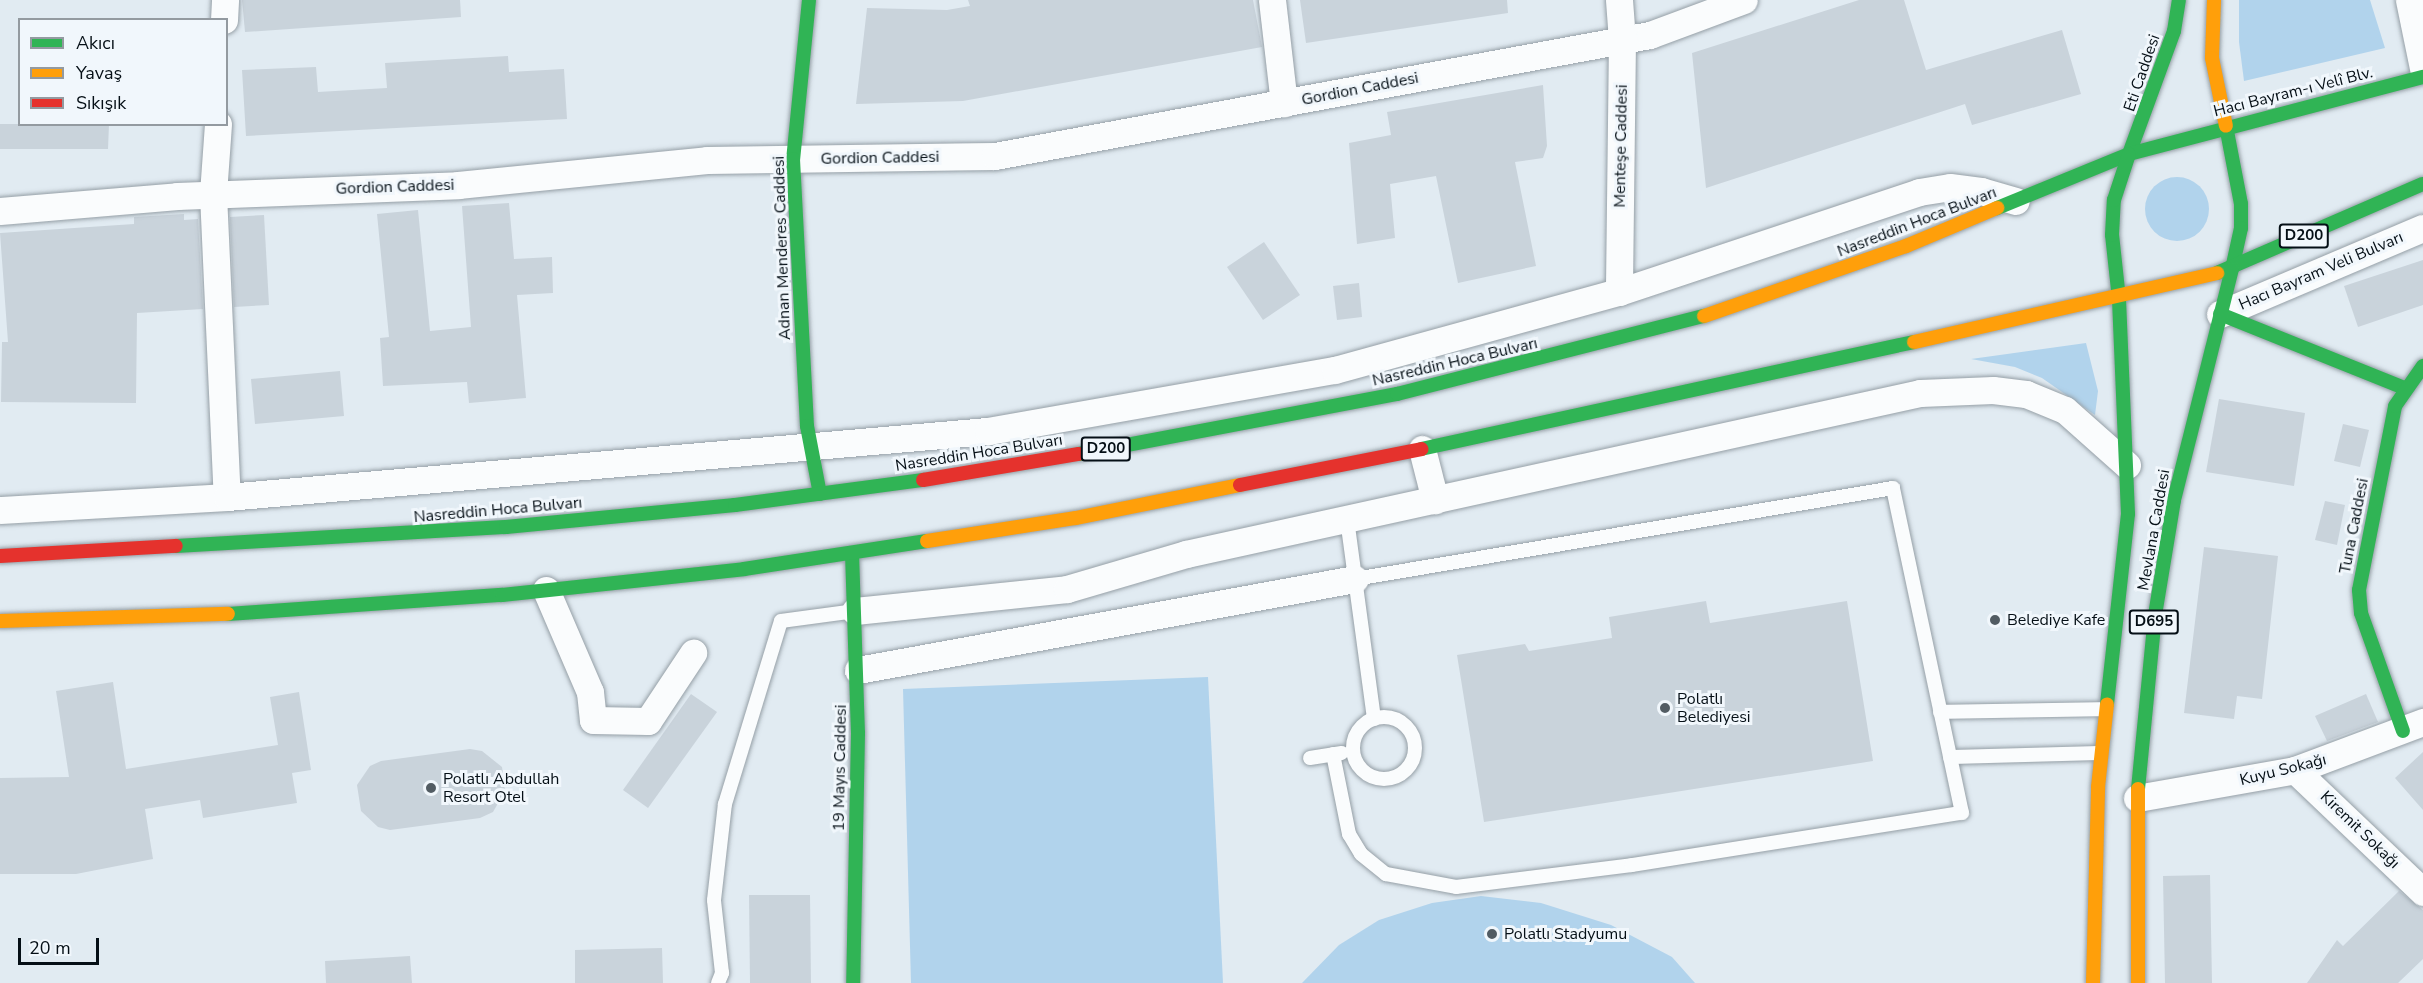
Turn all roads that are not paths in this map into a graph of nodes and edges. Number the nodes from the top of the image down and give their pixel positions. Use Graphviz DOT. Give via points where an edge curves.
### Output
graph roads {
  1 [pos="225,0"];
  2 [pos="809,0"];
  3 [pos="1272,0"];
  4 [pos="1619,0"];
  5 [pos="1744,0"];
  6 [pos="2179,0"];
  7 [pos="2214,0"];
  8 [pos="2409,0"];
  9 [pos="224,18"];
  10 [pos="1622,40"];
  11 [pos="2423,68"];
  12 [pos="2423,77"];
  13 [pos="1284,103"];
  14 [pos="218,126"];
  15 [pos="2226,126"];
  16 [pos="2171,141"];
  17 [pos="2129,154"];
  18 [pos="793,159"];
  19 [pos="2423,184"];
  20 [pos="213,194"];
  21 [pos="2016,201"];
  22 [pos="0,211"];
  23 [pos="2423,228"];
  24 [pos="2232,269"];
  25 [pos="1619,292"];
  26 [pos="2119,299"];
  27 [pos="2220,314"];
  28 [pos="2423,366"];
  29 [pos="2404,388"];
  30 [pos="811,447"];
  31 [pos="1422,449"];
  32 [pos="2127,465"];
  33 [pos="820,494"];
  34 [pos="227,497"];
  35 [pos="1435,500"];
  36 [pos="0,510"];
  37 [pos="1347,519"];
  38 [pos="852,553"];
  39 [pos="0,556"];
  40 [pos="1355,579"];
  41 [pos="546,590"];
  42 [pos="855,611"];
  43 [pos="0,621"];
  44 [pos="693,654"];
  45 [pos="858,670"];
  46 [pos="2105,709"];
  47 [pos="1940,712"];
  48 [pos="1374,719"];
  49 [pos="2413,726"];
  50 [pos="1353,751"];
  51 [pos="2101,753"];
  52 [pos="1333,754"];
  53 [pos="1950,757"];
  54 [pos="1310,758"];
  55 [pos="2295,770"];
  56 [pos="2137,798"];
  57 [pos="2423,892"];
  58 [pos="718,983"];
  59 [pos="853,983"];
  60 [pos="2093,983"];
  61 [pos="2138,983"];
  1 -- 9 [label="street"];
  2 -- 18 [label="main road, Adnan Menderes Caddesi"];
  3 -- 13 [label="street"];
  4 -- 10 [label="street, Menteşe Caddesi"];
  5 -- 10 [label="street, Gordion Caddesi" via="1650,35"];
  6 -- 17 [label="main road, Eti Caddesi" via="2171,41"];
  7 -- 15 [label="main road" via="2212,58"];
  8 -- 11 [label="street"];
  10 -- 13 [label="street, Gordion Caddesi"];
  10 -- 25 [label="street, Menteşe Caddesi"];
  12 -- 15 [label="main road, Hacı Bayram-ı Velî Blv. / D200"];
  13 -- 18 [label="street, Gordion Caddesi" via="994,156"];
  14 -- 20 [label="street"];
  15 -- 16 [label="main road, Hacı Bayram-ı Velî Blv. / D200"];
  15 -- 24 [label="main road, Mevlana Caddesi" via="2241,204 2241,228"];
  16 -- 17 [label="main road, Nasreddin Hoca Bulvarı / D200"];
  17 -- 21 [label="main road, Nasreddin Hoca Bulvarı / D200"];
  17 -- 26 [label="main road, Eti Caddesi" via="2114,200 2112,235"];
  18 -- 20 [label="street, Gordion Caddesi" via="707,160 458,185"];
  18 -- 30 [label="main road, Adnan Menderes Caddesi"];
  19 -- 24 [label="main road, D200"];
  20 -- 22 [label="street, Gordion Caddesi"];
  20 -- 34 [label="street"];
  21 -- 25 [label="street" via="1950,187 1919,192"];
  21 -- 33 [label="main road, Nasreddin Hoca Bulvarı / D200" via="1906,246 1734,307 1497,370 1215,431"];
  23 -- 27 [label="street, Hacı Bayram Veli Bulvarı"];
  24 -- 26 [label="main road, D200"];
  24 -- 27 [label="main road, Mevlana Caddesi / D695"];
  25 -- 30 [label="street" via="1335,370 988,431"];
  26 -- 31 [label="main road, D200"];
  26 -- 32 [label="main road, Mevlana Caddesi / D695"];
  27 -- 29 [label="main road"];
  27 -- 56 [label="main road, Mevlana Caddesi / D695" via="2174,500 2154,626"];
  28 -- 29 [label="main road, Tuna Caddesi"];
  29 -- 49 [label="main road, Tuna Caddesi" via="2395,406 2359,590 2361,613"];
  30 -- 33 [label="main road, Adnan Menderes Caddesi"];
  30 -- 34 [label="street"];
  31 -- 35 [label="street"];
  31 -- 38 [label="main road, D200" via="1076,518"];
  32 -- 35 [label="street" via="2065,410 2026,394 1993,390 1920,393"];
  32 -- 46 [label="main road, Mevlana Caddesi / D695" via="2125,553"];
  33 -- 39 [label="main road, Nasreddin Hoca Bulvarı / D200" via="506,527"];
  34 -- 36 [label="street"];
  35 -- 37 [label="street"];
  37 -- 40 [label="lane"];
  37 -- 42 [label="street" via="1186,554 1067,589"];
  38 -- 41 [label="main road, D200"];
  38 -- 42 [label="main road, 19 Mayıs Caddesi"];
  40 -- 45 [label="street"];
  40 -- 47 [label="lane" via="1893,488"];
  40 -- 48 [label="lane"];
  41 -- 43 [label="main road, D200" via="196,616"];
  41 -- 44 [label="street" via="590,692 592,720 648,721"];
  42 -- 45 [label="main road, 19 Mayıs Caddesi"];
  42 -- 58 [label="lane" via="781,621 725,804 714,900 722,972"];
  45 -- 59 [label="main road, 19 Mayıs Caddesi"];
  46 -- 47 [label="lane"];
  46 -- 51 [label="main road, Mevlana Caddesi / D695"];
  47 -- 53 [label="lane"];
  48 -- 50 [label="lane" via="1358,731"];
  48 -- 50 [label="lane" via="1394,719 1410,731 1415,750 1407,768 1391,778 1370,776"];
  49 -- 55 [label="street, Kuyu Sokağı"];
  50 -- 52 [label="lane"];
  51 -- 53 [label="lane"];
  51 -- 60 [label="main road, Mevlana Caddesi / D695" via="2093,884"];
  52 -- 53 [label="lane" via="1350,834 1361,854 1386,874 1456,887 1632,865 1962,813"];
  52 -- 54 [label="lane"];
  55 -- 56 [label="street, Kuyu Sokağı"];
  55 -- 57 [label="street, Kiremit Sokağı"];
  56 -- 61 [label="main road, Mevlana Caddesi / D695"];
}
